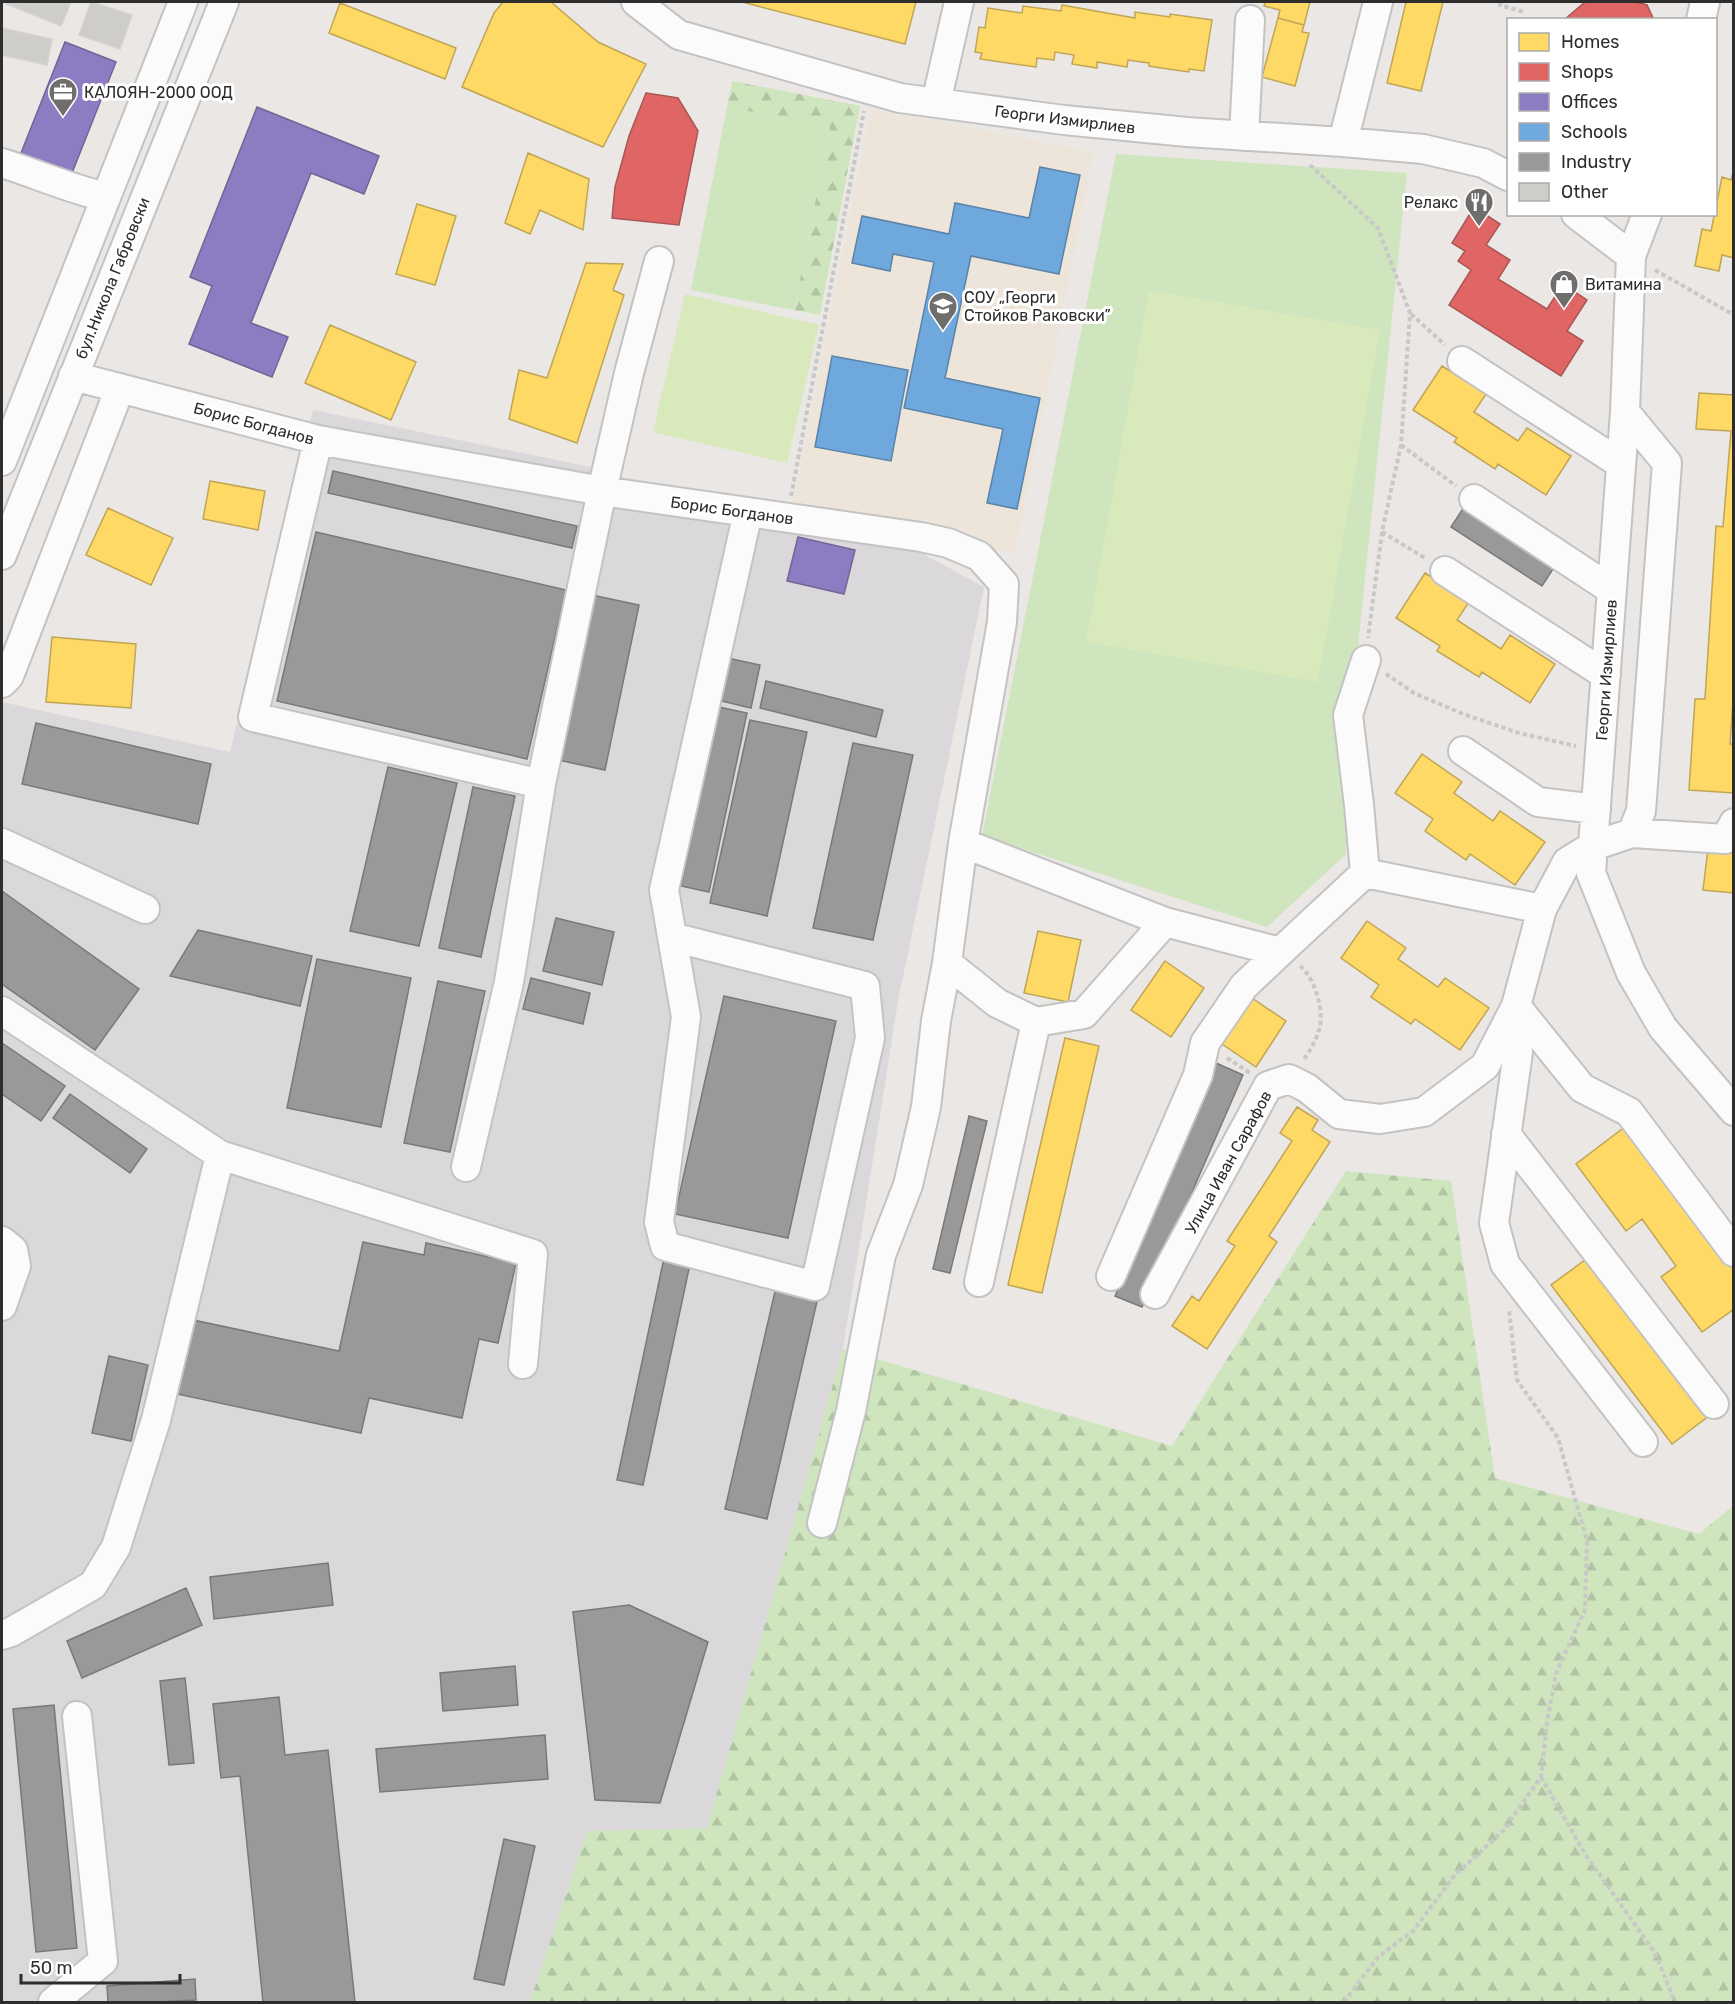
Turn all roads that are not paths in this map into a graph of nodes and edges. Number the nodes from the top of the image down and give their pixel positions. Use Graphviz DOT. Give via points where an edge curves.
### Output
graph roads {
  1 [pos="183,2"];
  2 [pos="224,2"];
  3 [pos="636,2"];
  4 [pos="959,2"];
  5 [pos="1378,2"];
  6 [pos="1705,2"];
  7 [pos="1701,18"];
  8 [pos="1250,20"];
  9 [pos="936,103"];
  10 [pos="1244,136"];
  11 [pos="1343,142"];
  12 [pos="2,163"];
  13 [pos="1507,175"];
  14 [pos="106,197"];
  15 [pos="1579,216"];
  16 [pos="1646,216"];
  17 [pos="1631,256"];
  18 [pos="659,261"];
  19 [pos="1462,361"];
  20 [pos="73,376"];
  21 [pos="120,388"];
  22 [pos="1625,412"];
  23 [pos="318,440"];
  24 [pos="2,461"];
  25 [pos="1621,464"];
  26 [pos="602,491"];
  27 [pos="1474,499"];
  28 [pos="748,512"];
  29 [pos="2,555"];
  30 [pos="1445,571"];
  31 [pos="1612,590"];
  32 [pos="1366,660"];
  33 [pos="1606,675"];
  34 [pos="2,683"];
  35 [pos="1463,752"];
  36 [pos="541,784"];
  37 [pos="1596,809"];
  38 [pos="1734,823"];
  39 [pos="1632,833"];
  40 [pos="2,843"];
  41 [pos="963,843"];
  42 [pos="1593,846"];
  43 [pos="1365,873"];
  44 [pos="145,909"];
  45 [pos="1542,909"];
  46 [pos="1166,922"];
  47 [pos="672,937"];
  48 [pos="1280,952"];
  49 [pos="947,963"];
  50 [pos="1516,1006"];
  51 [pos="2,1011"];
  52 [pos="1036,1022"];
  53 [pos="1734,1111"];
  54 [pos="1506,1134"];
  55 [pos="220,1155"];
  56 [pos="466,1167"];
  57 [pos="2,1241"];
  58 [pos="1734,1252"];
  59 [pos="1111,1276"];
  60 [pos="980,1282"];
  61 [pos="1155,1294"];
  62 [pos="2,1306"];
  63 [pos="523,1364"];
  64 [pos="1714,1404"];
  65 [pos="1643,1442"];
  66 [pos="822,1523"];
  67 [pos="2,1635"];
  68 [pos="77,1716"];
  69 [pos="53,2002"];
  1 -- 14 [label="street"];
  2 -- 20 [label="street, бул.Никола Габровски"];
  3 -- 9 [label="street, Георги Измирлиев" via="679,35 900,98"];
  4 -- 9 [label="street"];
  5 -- 11 [label="street"];
  6 -- 7 [label="street"];
  8 -- 10 [label="street"];
  9 -- 10 [label="street, Георги Измирлиев" via="1064,120"];
  10 -- 11 [label="street, Георги Измирлиев"];
  11 -- 13 [label="street, Георги Измирлиев" via="1423,149 1483,163"];
  12 -- 14 [label="street"];
  14 -- 24 [label="street"];
  15 -- 17 [label="street"];
  16 -- 17 [label="street, Георги Измирлиев"];
  17 -- 22 [label="street, Георги Измирлиев"];
  18 -- 26 [label="street" via="628,373"];
  19 -- 25 [label="street"];
  20 -- 21 [label="street, Борис Богданов"];
  20 -- 29 [label="street, бул.Никола Габровски"];
  21 -- 23 [label="street, Борис Богданов"];
  21 -- 34 [label="street" via="9,676"];
  22 -- 25 [label="street, Георги Измирлиев"];
  22 -- 39 [label="street" via="1667,463 1641,811"];
  23 -- 26 [label="street, Борис Богданов"];
  23 -- 36 [label="street" via="253,717"];
  25 -- 31 [label="street, Георги Измирлиев"];
  26 -- 28 [label="street, Борис Богданов"];
  26 -- 36 [label="street"];
  27 -- 31 [label="street"];
  28 -- 41 [label="street, Борис Богданов" via="948,543 979,556 1004,584 1002,622"];
  28 -- 47 [label="street" via="664,890"];
  30 -- 33 [label="street"];
  31 -- 33 [label="street, Георги Измирлиев"];
  32 -- 43 [label="street" via="1348,715"];
  33 -- 37 [label="street, Георги Измирлиев"];
  35 -- 37 [label="street" via="1538,802"];
  36 -- 56 [label="street" via="509,982"];
  37 -- 42 [label="street, Георги Измирлиев"];
  38 -- 39 [label="street" via="1725,839"];
  39 -- 42 [label="street, Улица Иван Сарафов"];
  40 -- 44 [label="street"];
  41 -- 46 [label="street"];
  41 -- 49 [label="street, Борис Богданов"];
  42 -- 45 [label="street, Улица Иван Сарафов" via="1567,862"];
  42 -- 53 [label="street, Георги Измирлиев" via="1591,873 1631,974 1663,1028"];
  43 -- 45 [label="street"];
  43 -- 48 [label="street"];
  45 -- 50 [label="street, Улица Иван Сарафов"];
  46 -- 48 [label="street"];
  46 -- 52 [label="street" via="1084,1014"];
  47 -- 47 [label="street" via="865,986 870,1038 815,1286 665,1246 659,1222 686,1017"];
  48 -- 59 [label="street" via="1244,986 1205,1043 1198,1075"];
  49 -- 52 [label="street" via="997,1003"];
  49 -- 66 [label="street, Борис Богданов" via="926,1107 908,1185 881,1255 851,1411"];
  50 -- 54 [label="street" via="1518,1052"];
  50 -- 58 [label="street" via="1582,1088 1629,1112"];
  50 -- 61 [label="street, Улица Иван Сарафов" via="1485,1066 1424,1112 1380,1119 1339,1114 1307,1088 1278,1082"];
  51 -- 55 [label="street"];
  52 -- 60 [label="street"];
  54 -- 64 [label="street"];
  54 -- 65 [label="street" via="1494,1223 1505,1264"];
  55 -- 63 [label="street" via="533,1254"];
  55 -- 67 [label="street" via="156,1420 116,1547 93,1586"];
  57 -- 62 [label="street" via="13,1250 16,1266"];
  68 -- 69 [label="street" via="103,1961"];
}
